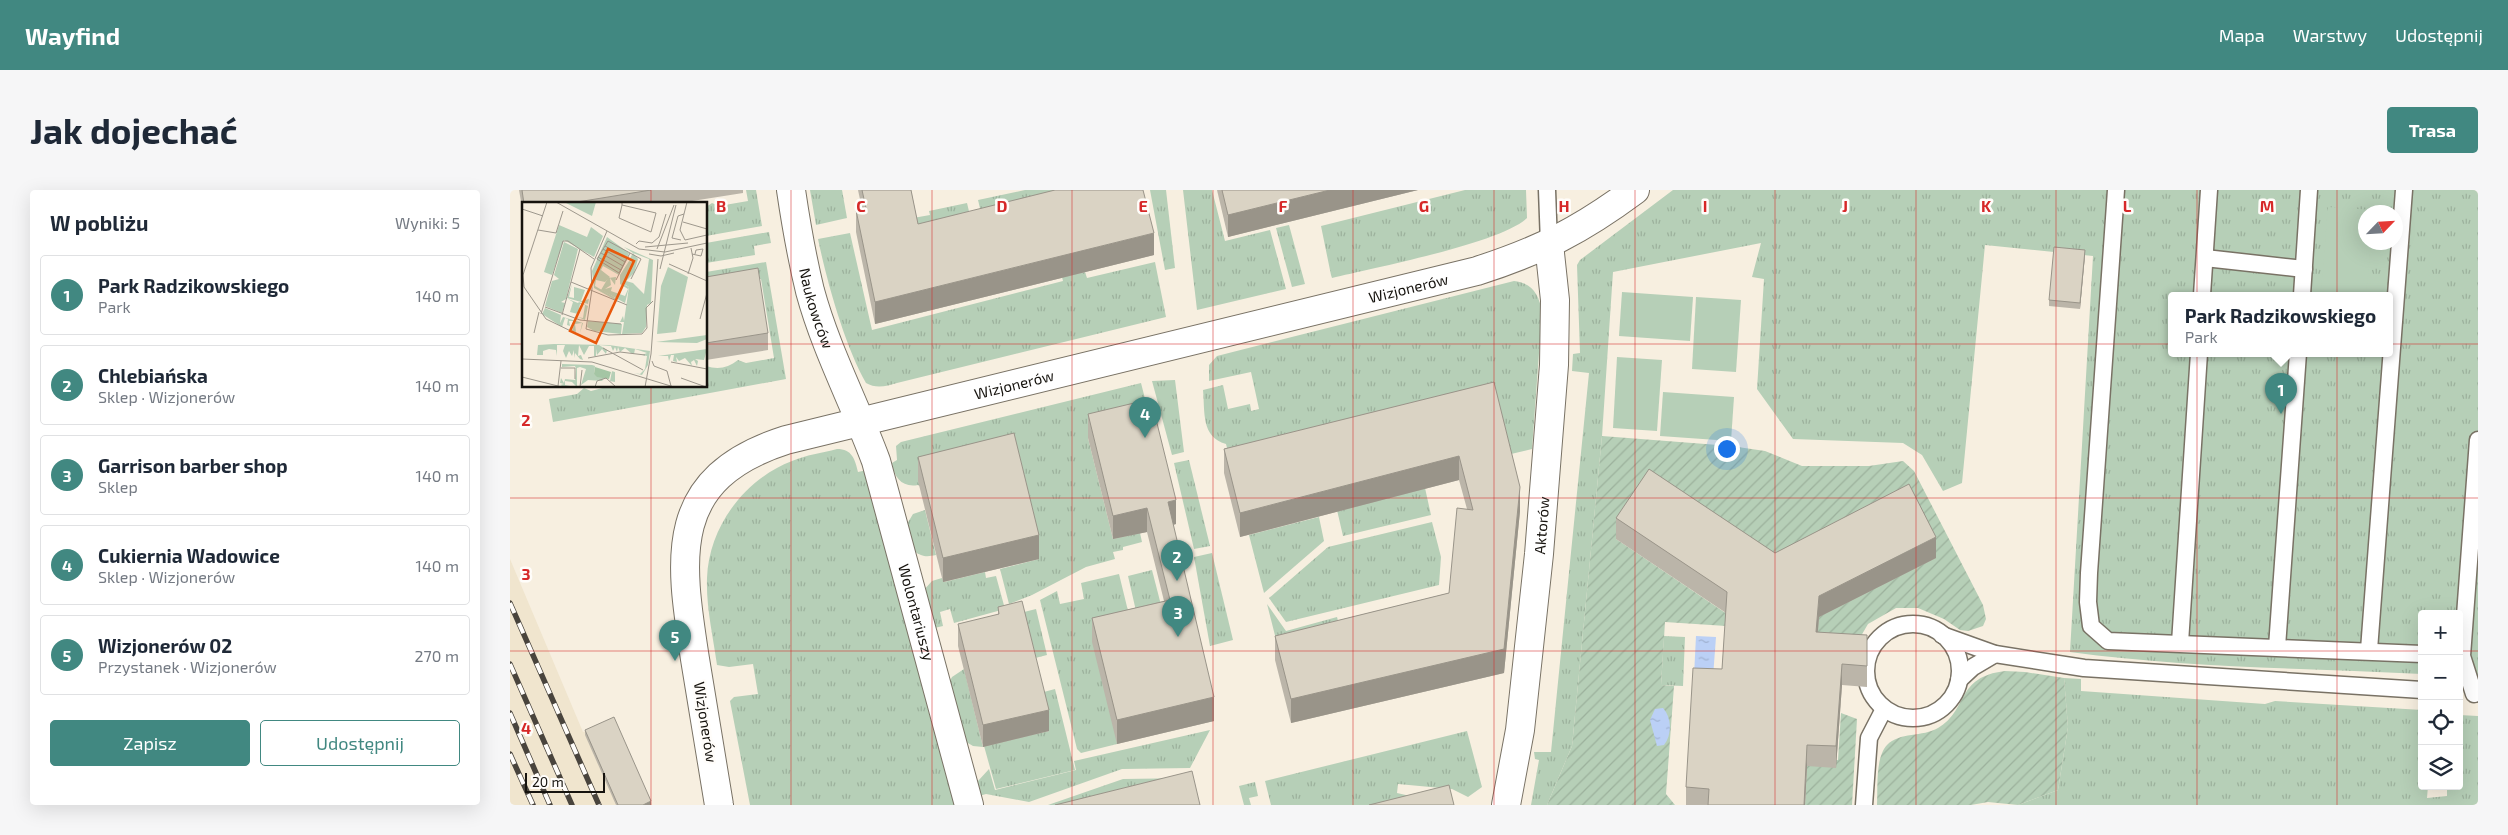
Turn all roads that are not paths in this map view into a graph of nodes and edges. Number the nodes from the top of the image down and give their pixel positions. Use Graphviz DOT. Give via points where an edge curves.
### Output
graph roads {
  1 [pos="791,190"];
  2 [pos="1547,190"];
  3 [pos="1635,190"];
  4 [pos="2116,190"];
  5 [pos="2209,190"];
  6 [pos="2309,190"];
  7 [pos="2404,190"];
  8 [pos="1549,244"];
  9 [pos="2205,258"];
  10 [pos="2304,269"];
  11 [pos="2202,292"];
  12 [pos="2302,292"];
  13 [pos="2393,335"];
  14 [pos="2199,357"];
  15 [pos="2298,357"];
  16 [pos="2391,357"];
  17 [pos="861,421"];
  18 [pos="2478,440"];
  19 [pos="1942,635"];
  20 [pos="2180,643"];
  21 [pos="2276,647"];
  22 [pos="2369,650"];
  23 [pos="1995,654"];
  24 [pos="2418,654"];
  25 [pos="2461,655"];
  26 [pos="2463,663"];
  27 [pos="1959,680"];
  28 [pos="2418,690"];
  29 [pos="2471,693"];
  30 [pos="1884,709"];
  31 [pos="719,805"];
  32 [pos="969,805"];
  33 [pos="1506,805"];
  34 [pos="1864,805"];
  1 -- 17 [label="street, Naukowców" via="810,292"];
  2 -- 8 [label="lane"];
  3 -- 8 [label="street, Wizjonerów" via="1591,222"];
  4 -- 20 [label="lane" via="2089,619 2095,632 2108,640"];
  5 -- 9 [label="lane"];
  6 -- 10 [label="lane"];
  7 -- 13 [label="lane"];
  8 -- 17 [label="street, Wizjonerów" via="1460,276"];
  8 -- 33 [label="street, Aktorów" via="1555,300 1554,365 1520,730"];
  9 -- 10 [label="lane"];
  9 -- 11 [label="lane"];
  10 -- 12 [label="lane"];
  14 -- 20 [label="lane"];
  15 -- 21 [label="lane"];
  16 -- 22 [label="lane"];
  17 -- 31 [label="street, Wizjonerów" via="767,446 738,461 710,485 689,524 684,576"];
  17 -- 32 [label="street, Wolontariuszy" via="880,475"];
  18 -- 25 [label="lane"];
  19 -- 23 [label="lane"];
  19 -- 27 [label="lane" via="1957,655"];
  19 -- 30 [label="lane" via="1930,627 1915,624 1900,626 1876,642 1866,670 1868,685"];
  20 -- 21 [label="lane"];
  21 -- 22 [label="lane"];
  22 -- 24 [label="lane"];
  23 -- 27 [label="lane"];
  23 -- 28 [label="lane" via="2084,668"];
  26 -- 29 [label="lane"];
  27 -- 30 [label="lane" via="1954,695 1930,715 1914,718"];
  30 -- 34 [label="lane" via="1869,738"];
}
